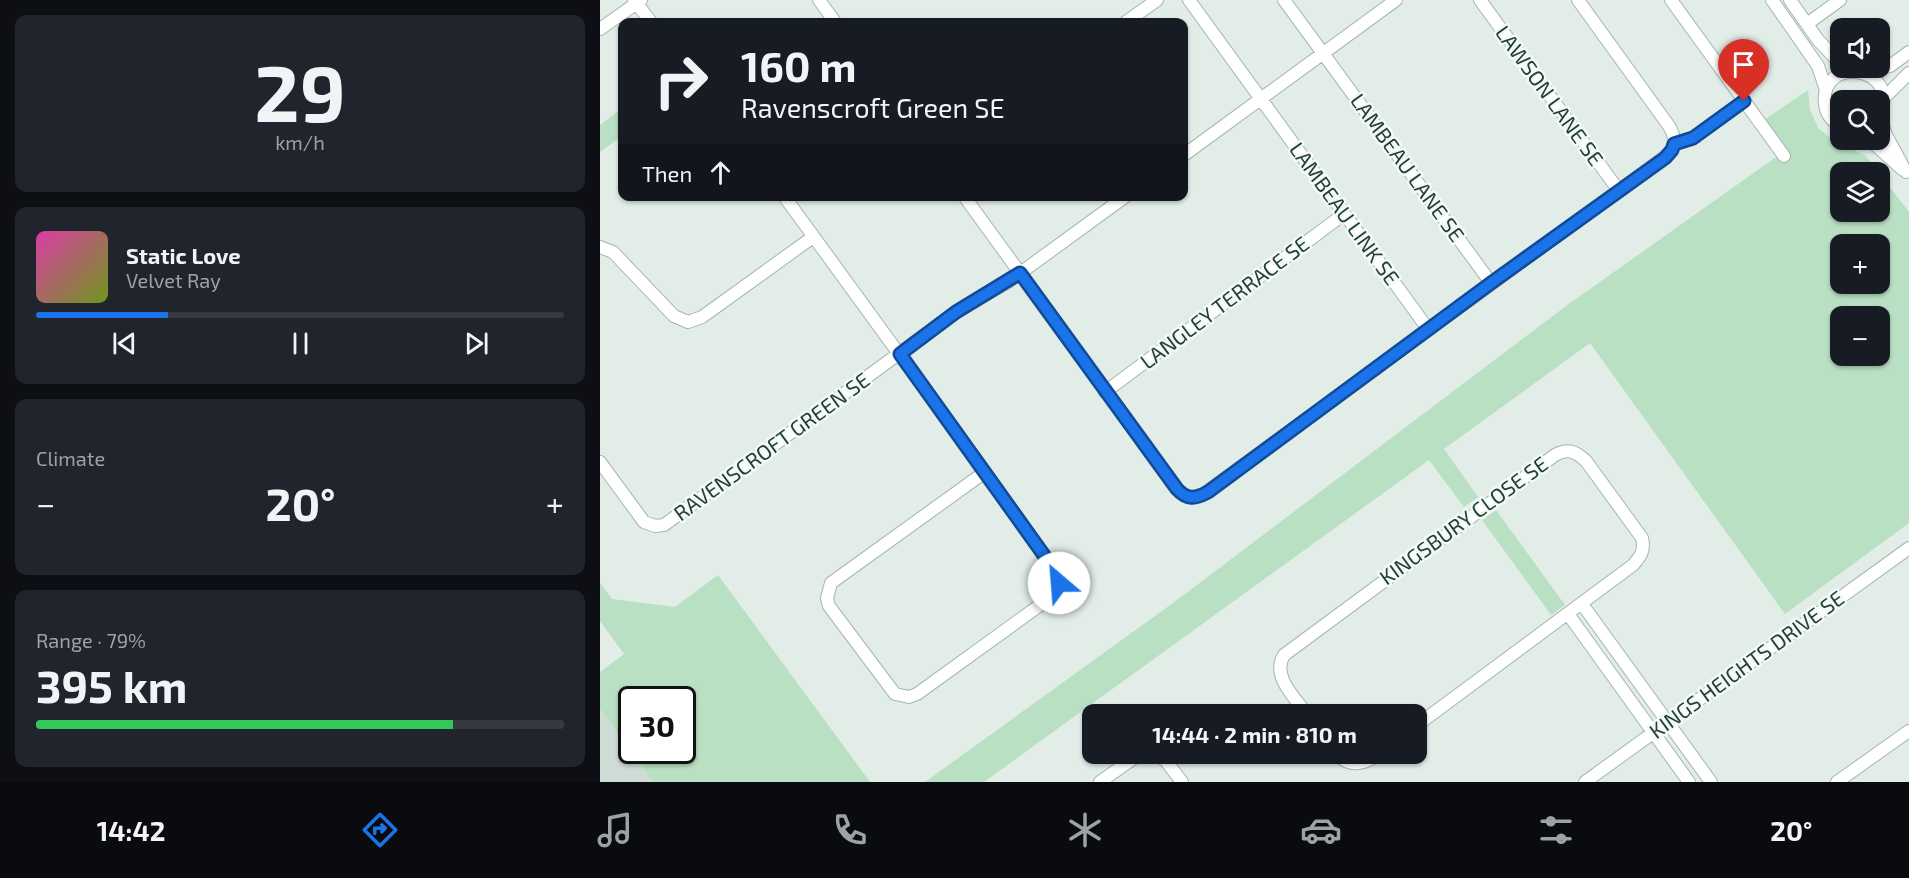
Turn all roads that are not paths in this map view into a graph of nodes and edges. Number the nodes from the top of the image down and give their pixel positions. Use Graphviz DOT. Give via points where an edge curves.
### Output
graph roads {
  1 [pos="819,0"];
  2 [pos="1157,0"];
  3 [pos="1189,0"];
  4 [pos="1284,0"];
  5 [pos="1480,0"];
  6 [pos="1578,0"];
  7 [pos="1671,0"];
  8 [pos="1772,0"];
  9 [pos="1790,0"];
  10 [pos="1840,0"];
  11 [pos="637,1"];
  12 [pos="1387,2"];
  13 [pos="648,18"];
  14 [pos="832,18"];
  15 [pos="1132,18"];
  16 [pos="1806,24"];
  17 [pos="600,29"];
  18 [pos="1909,52"];
  19 [pos="1323,53"];
  20 [pos="1830,54"];
  21 [pos="1890,66"];
  22 [pos="1909,73"];
  23 [pos="1835,78"];
  24 [pos="1826,90"];
  25 [pos="1890,92"];
  26 [pos="1261,99"];
  27 [pos="1744,101"];
  28 [pos="1830,116"];
  29 [pos="1890,140"];
  30 [pos="1674,144"];
  31 [pos="1882,150"];
  32 [pos="1188,152"];
  33 [pos="1784,156"];
  34 [pos="1908,173"];
  35 [pos="1619,191"];
  36 [pos="788,201"];
  37 [pos="968,201"];
  38 [pos="1119,201"];
  39 [pos="1344,214"];
  40 [pos="813,237"];
  41 [pos="600,247"];
  42 [pos="1020,273"];
  43 [pos="1491,283"];
  44 [pos="1428,329"];
  45 [pos="900,354"];
  46 [pos="1106,392"];
  47 [pos="600,462"];
  48 [pos="985,472"];
  49 [pos="1909,548"];
  50 [pos="1582,604"];
  51 [pos="1568,614"];
  52 [pos="1300,704"];
  53 [pos="1427,718"];
  54 [pos="1668,723"];
  55 [pos="1909,731"];
  56 [pos="1653,733"];
  57 [pos="1125,764"];
  58 [pos="1168,764"];
  59 [pos="1100,782"];
  60 [pos="1182,782"];
  61 [pos="1585,782"];
  62 [pos="1689,782"];
  63 [pos="1711,782"];
  64 [pos="1838,782"];
  1 -- 14 [label="street"];
  2 -- 15 [label="street"];
  3 -- 26 [label="street, LAMBEAU LINK SE"];
  4 -- 19 [label="street, LAMBEAU LANE SE"];
  5 -- 35 [label="street, LAWSON LANE SE"];
  6 -- 30 [label="street" via="1669,126"];
  7 -- 27 [label="street"];
  8 -- 24 [label="street" via="1818,66"];
  9 -- 16 [label="street"];
  10 -- 16 [label="street"];
  11 -- 13 [label="street"];
  11 -- 17 [label="street"];
  12 -- 19 [label="street"];
  16 -- 20 [label="street"];
  18 -- 21 [label="street"];
  19 -- 26 [label="street"];
  19 -- 43 [label="street, LAMBEAU LANE SE"];
  22 -- 25 [label="street"];
  23 -- 24 [label="street"];
  24 -- 28 [label="street"];
  26 -- 32 [label="street"];
  26 -- 39 [label="street, LAMBEAU LINK SE"];
  27 -- 30 [label="street" via="1693,138"];
  27 -- 33 [label="street"];
  29 -- 34 [label="street"];
  30 -- 35 [label="street" via="1665,158"];
  31 -- 34 [label="street"];
  35 -- 43 [label="street"];
  36 -- 40 [label="street"];
  37 -- 42 [label="street"];
  38 -- 42 [label="street, RAVENSCROFT GREEN SE"];
  39 -- 44 [label="street, LAMBEAU LINK SE"];
  39 -- 46 [label="street, LANGLEY TERRACE SE"];
  40 -- 41 [label="street" via="702,317 688,322 674,316 613,252"];
  40 -- 45 [label="street"];
  42 -- 45 [label="street, RAVENSCROFT GREEN SE" via="956,312"];
  42 -- 46 [label="street"];
  43 -- 44 [label="street"];
  44 -- 46 [label="street" via="1208,492 1193,498 1185,497 1177,489"];
  45 -- 47 [label="street, RAVENSCROFT GREEN SE" via="664,525 644,522"];
  45 -- 48 [label="street"];
  48 -- 48 [label="street" via="1056,572 1058,589 917,694 895,694 829,606 831,583"];
  49 -- 54 [label="street, KINGS HEIGHTS DRIVE SE"];
  50 -- 51 [label="street, KINGSBURY CLOSE SE"];
  50 -- 52 [label="street, KINGSBURY CLOSE SE" via="1633,565 1643,552 1643,545 1586,461 1571,450 1555,455 1284,655 1280,673"];
  50 -- 54 [label="street"];
  51 -- 53 [label="street, KINGSBURY CLOSE SE"];
  51 -- 56 [label="street"];
  54 -- 56 [label="street, KINGS HEIGHTS DRIVE SE"];
  54 -- 63 [label="street"];
  55 -- 64 [label="street"];
  56 -- 61 [label="street, KINGS HEIGHTS DRIVE SE"];
  56 -- 62 [label="street"];
  57 -- 59 [label="street"];
  58 -- 60 [label="street"];
}
